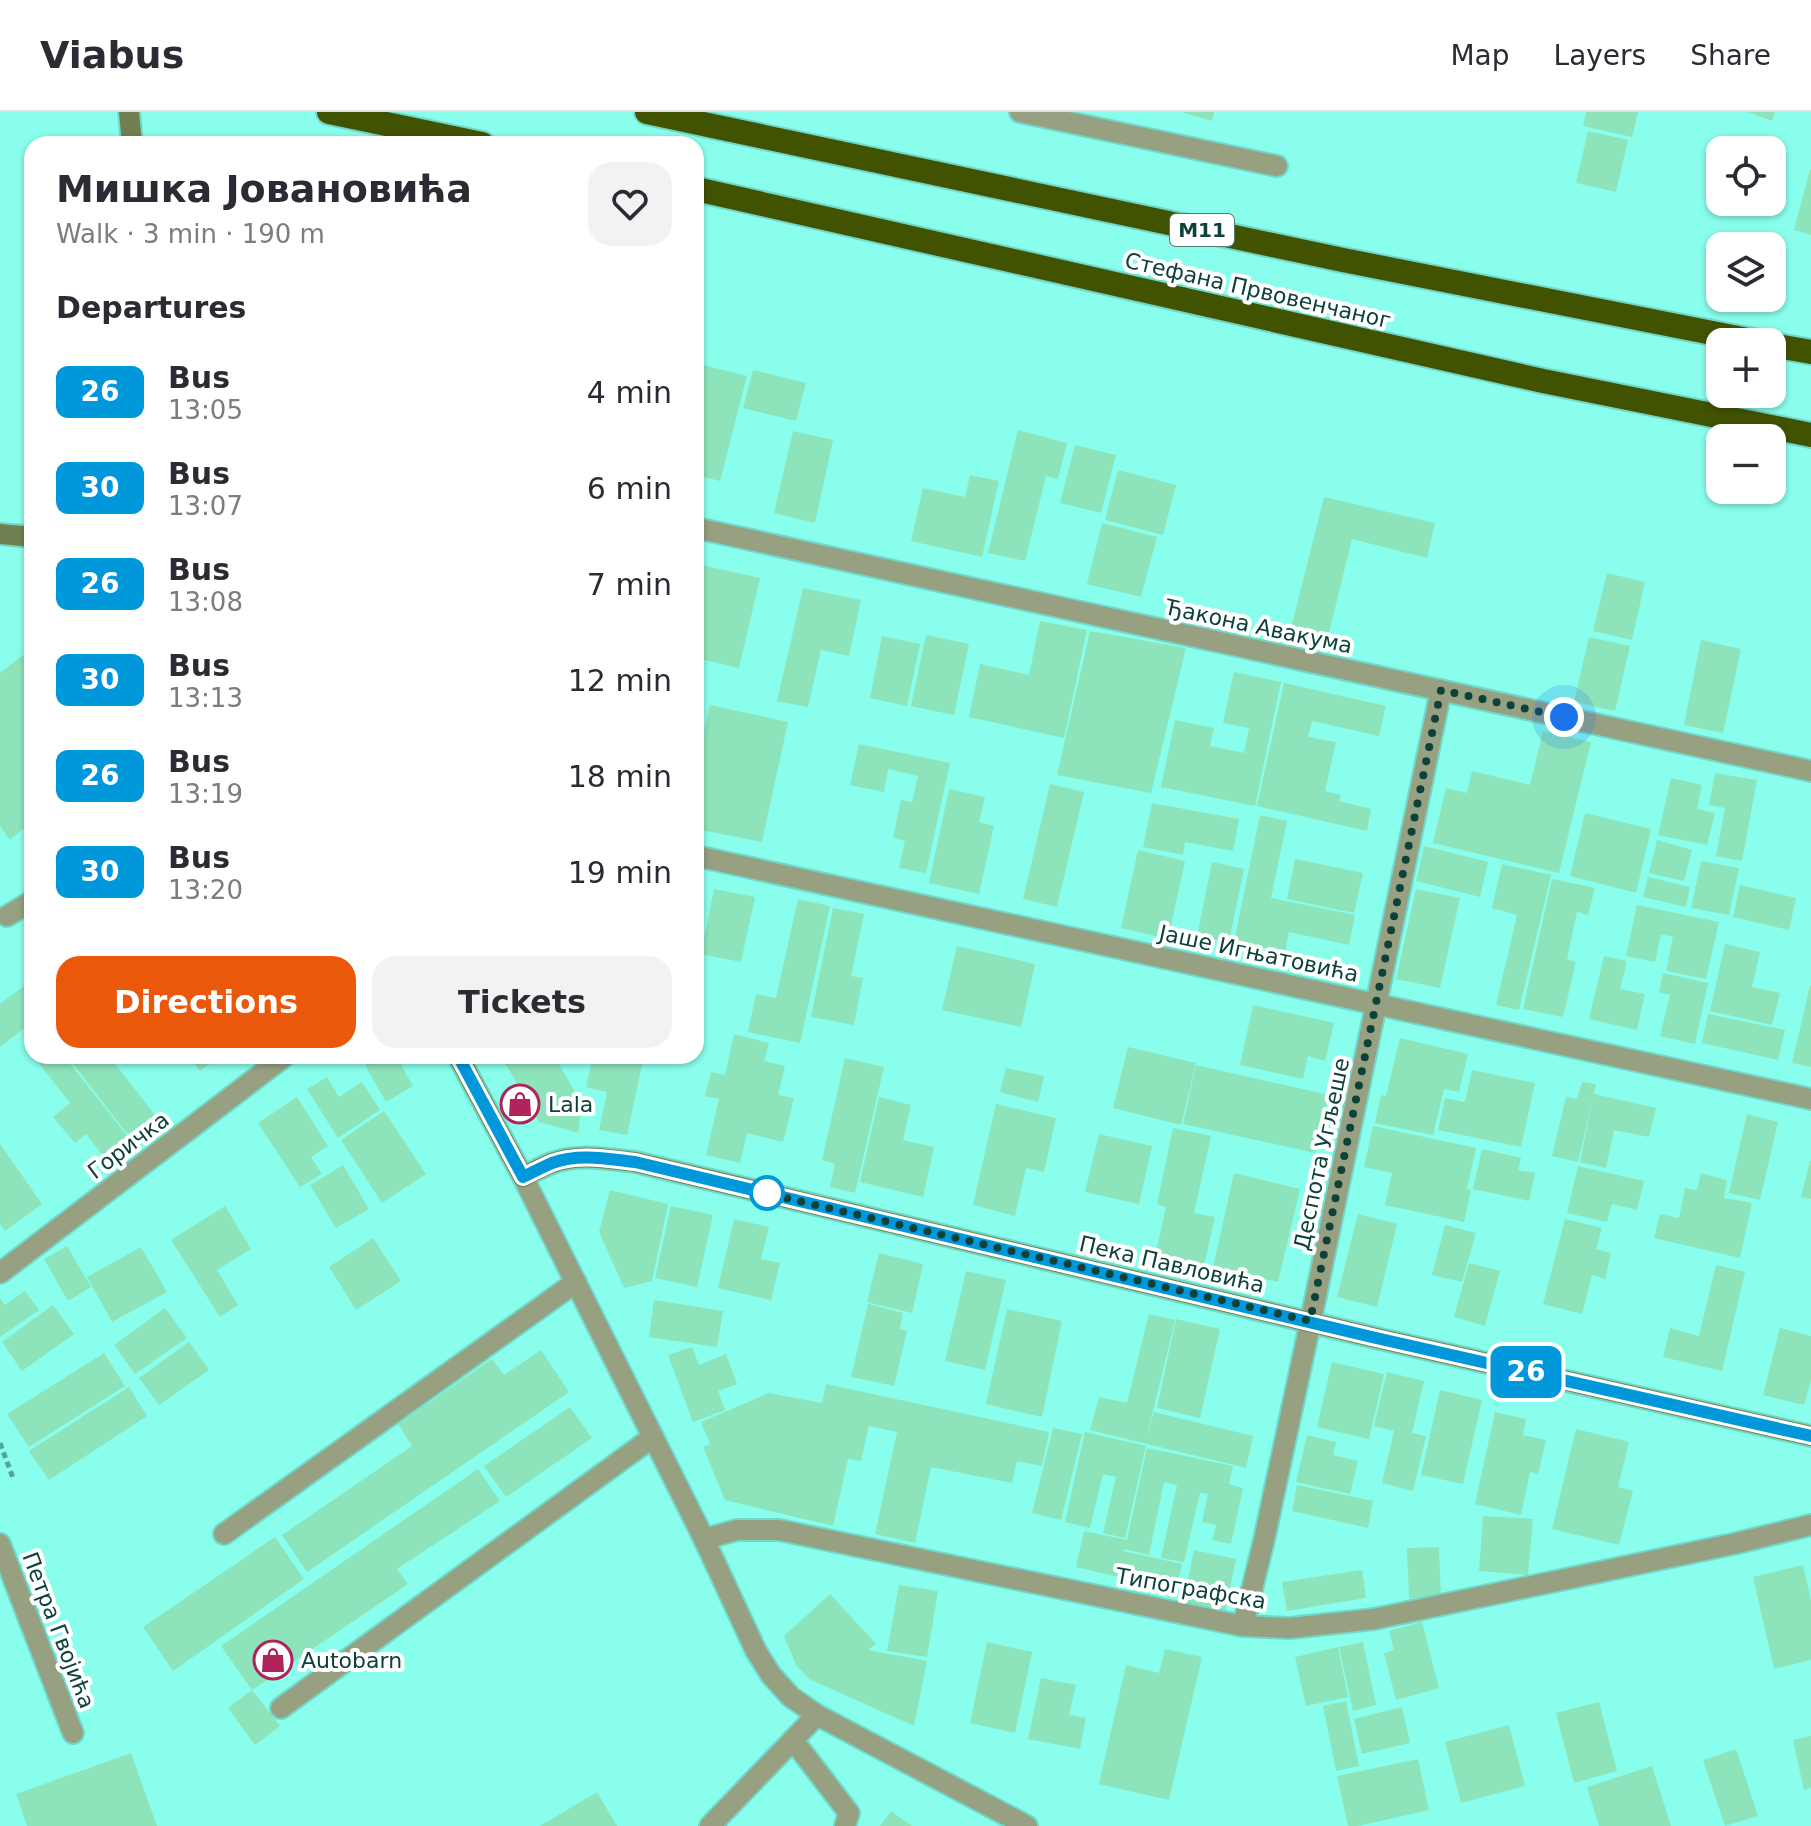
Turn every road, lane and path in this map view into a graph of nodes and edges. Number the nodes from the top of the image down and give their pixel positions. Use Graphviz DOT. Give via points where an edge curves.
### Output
graph roads {
  1 [pos="129,112"];
  2 [pos="329,112"];
  3 [pos="647,112"];
  4 [pos="1020,112"];
  5 [pos="131,136"];
  6 [pos="444,136"];
  7 [pos="1277,166"];
  8 [pos="704,191"];
  9 [pos="1706,332"];
  10 [pos="1786,348"];
  11 [pos="1811,352"];
  12 [pos="1811,435"];
  13 [pos="704,530"];
  14 [pos="0,534"];
  15 [pos="24,536"];
  16 [pos="1441,690"];
  17 [pos="1811,771"];
  18 [pos="704,858"];
  19 [pos="24,906"];
  20 [pos="7,916"];
  21 [pos="1376,1003"];
  22 [pos="274,1064"];
  23 [pos="462,1064"];
  24 [pos="1811,1099"];
  25 [pos="523,1177"];
  26 [pos="0,1273"];
  27 [pos="576,1282"];
  28 [pos="1310,1321"];
  29 [pos="1811,1436"];
  30 [pos="653,1437"];
  31 [pos="0,1443"];
  32 [pos="13,1478"];
  33 [pos="1811,1525"];
  34 [pos="224,1534"];
  35 [pos="704,1539"];
  36 [pos="0,1544"];
  37 [pos="1243,1626"];
  38 [pos="281,1708"];
  39 [pos="817,1715"];
  40 [pos="73,1733"];
  41 [pos="793,1740"];
  42 [pos="710,1826"];
  43 [pos="845,1826"];
  44 [pos="1027,1826"];
  1 -- 5 [label="main road"];
  2 -- 6 [label="highway"];
  3 -- 9 [label="highway, Стефана Првовенчаног / M11"];
  4 -- 7 [label="street"];
  8 -- 12 [label="highway, Стефана Првовенчаног" via="1528,377"];
  10 -- 11 [label="highway"];
  13 -- 16 [label="street, Ђакона Авакума"];
  14 -- 15 [label="main road"];
  16 -- 17 [label="street, Ђакона Авакума"];
  16 -- 21 [label="street, Деспота Угљеше"];
  18 -- 21 [label="street, Јаше Игњатовића"];
  19 -- 20 [label="street"];
  21 -- 24 [label="street, Јаше Игњатовића"];
  21 -- 28 [label="street, Деспота Угљеше"];
  22 -- 26 [label="street, Горичка"];
  23 -- 25 [label="main road"];
  25 -- 27 [label="street"];
  25 -- 28 [label="main road, Пека Павловића" via="569,1159 635,1162"];
  27 -- 30 [label="street"];
  27 -- 34 [label="street"];
  28 -- 29 [label="main road, Пека Павловића"];
  28 -- 37 [label="street, Деспота Угљеше"];
  30 -- 35 [label="street"];
  30 -- 38 [label="street"];
  31 -- 32 [label="path"];
  33 -- 37 [label="street, Типографска" via="1374,1619 1290,1628"];
  35 -- 37 [label="street, Типографска" via="737,1530 779,1530"];
  35 -- 39 [label="street" via="771,1675"];
  36 -- 40 [label="street, Петра Гвојића"];
  39 -- 41 [label="street"];
  39 -- 44 [label="street"];
  41 -- 42 [label="street"];
  41 -- 43 [label="street" via="849,1813"];
}
